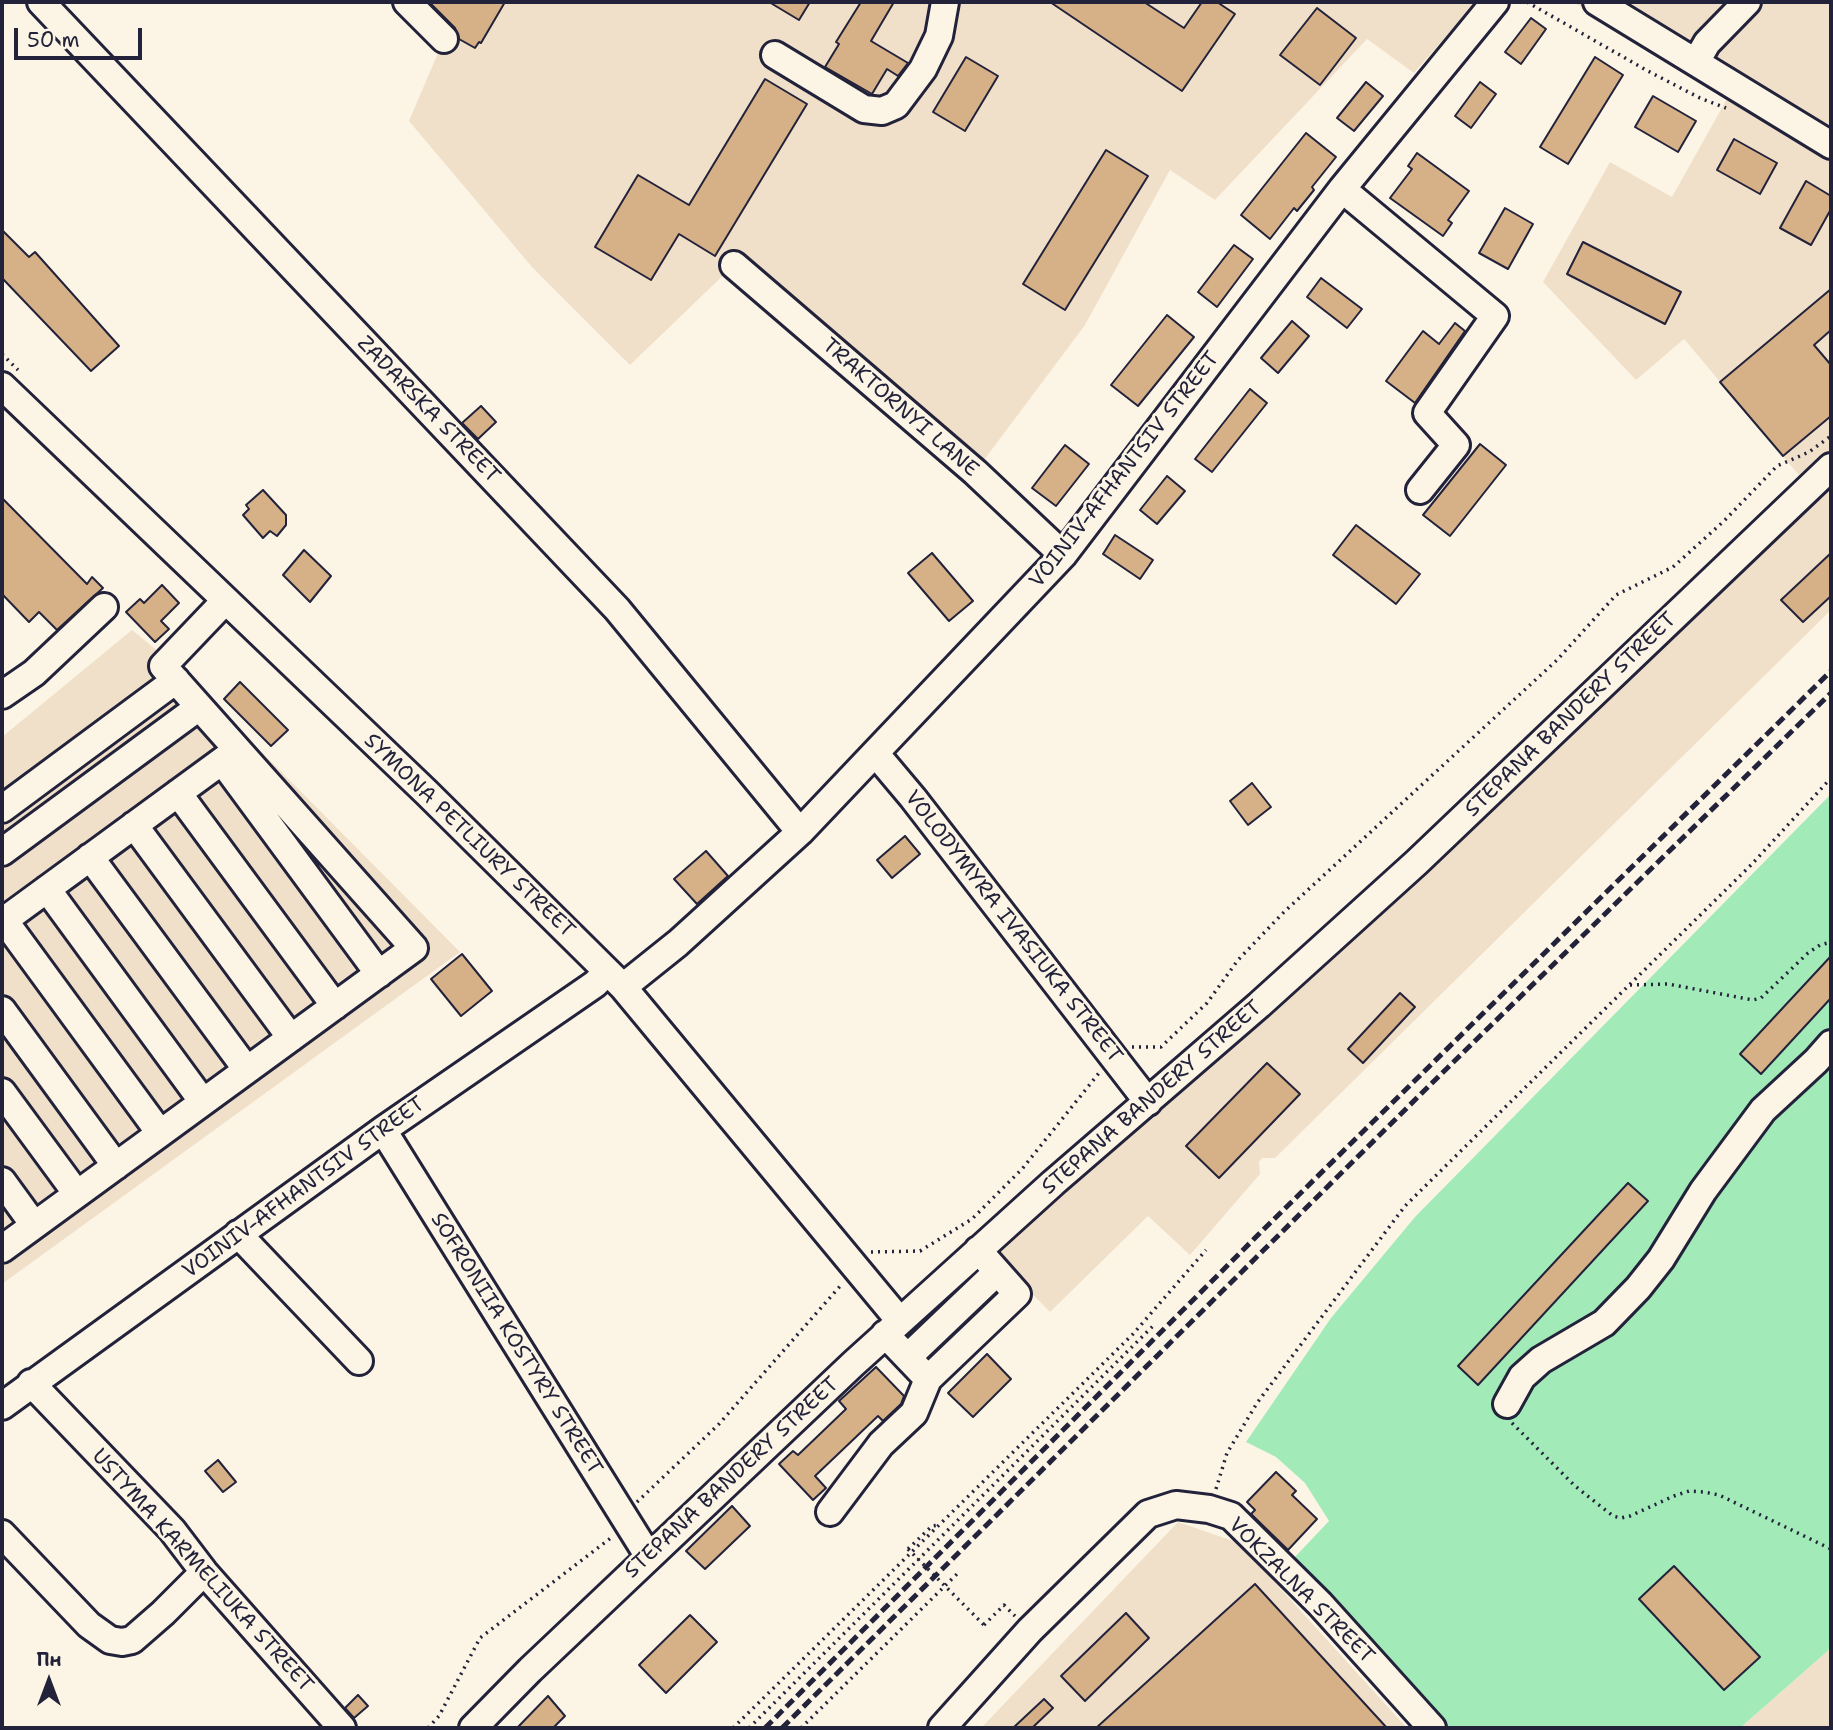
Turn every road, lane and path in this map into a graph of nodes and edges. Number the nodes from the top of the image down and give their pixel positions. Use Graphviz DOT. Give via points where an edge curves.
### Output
graph roads {
  1 [pos="40,2"];
  2 [pos="407,2"];
  3 [pos="945,2"];
  4 [pos="1495,2"];
  5 [pos="1527,2"];
  6 [pos="1597,2"];
  7 [pos="1747,2"];
  8 [pos="444,39"];
  9 [pos="775,55"];
  10 [pos="1696,62"];
  11 [pos="1738,112"];
  12 [pos="1831,145"];
  13 [pos="1342,189"];
  14 [pos="734,265"];
  15 [pos="6,399"];
  16 [pos="1831,467"];
  17 [pos="1420,490"];
  18 [pos="1063,555"];
  19 [pos="225,601"];
  20 [pos="104,607"];
  21 [pos="176,680"];
  22 [pos="2,695"];
  23 [pos="199,707"];
  24 [pos="876,754"];
  25 [pos="230,755"];
  26 [pos="1831,778"];
  27 [pos="178,793"];
  28 [pos="2,808"];
  29 [pos="134,825"];
  30 [pos="800,832"];
  31 [pos="2,852"];
  32 [pos="90,857"];
  33 [pos="47,889"];
  34 [pos="3,921"];
  35 [pos="1831,942"];
  36 [pos="379,974"];
  37 [pos="615,980"];
  38 [pos="1630,985"];
  39 [pos="335,1006"];
  40 [pos="2,1010"];
  41 [pos="291,1038"];
  42 [pos="1831,1044"];
  43 [pos="247,1070"];
  44 [pos="2,1092"];
  45 [pos="203,1102"];
  46 [pos="1148,1102"];
  47 [pos="383,1130"];
  48 [pos="160,1133"];
  49 [pos="116,1166"];
  50 [pos="2,1181"];
  51 [pos="77,1194"];
  52 [pos="34,1225"];
  53 [pos="239,1234"];
  54 [pos="2,1249"];
  55 [pos="978,1250"];
  56 [pos="1206,1250"];
  57 [pos="997,1272"];
  58 [pos="1153,1326"];
  59 [pos="893,1328"];
  60 [pos="908,1357"];
  61 [pos="359,1361"];
  62 [pos="928,1379"];
  63 [pos="31,1383"];
  64 [pos="1507,1404"];
  65 [pos="2,1406"];
  66 [pos="1209,1509"];
  67 [pos="830,1512"];
  68 [pos="942,1524"];
  69 [pos="2,1534"];
  70 [pos="1831,1549"];
  71 [pos="649,1557"];
  72 [pos="960,1571"];
  73 [pos="204,1572"];
  74 [pos="945,1586"];
  75 [pos="1004,1605"];
  76 [pos="904,1626"];
  77 [pos="342,1728"];
  78 [pos="473,1728"];
  79 [pos="733,1728"];
  80 [pos="749,1728"];
  81 [pos="801,1728"];
  82 [pos="943,1728"];
  83 [pos="1432,1728"];
  1 -- 30 [label="street, ZADARSKA STREET" via="617,609"];
  2 -- 8 [label="street"];
  3 -- 9 [label="street" via="939,36 923,69 896,105 882,111 864,109"];
  4 -- 13 [label="street, VOINIV-AFHANTSIV STREET"];
  5 -- 11 [label="path" via="1689,93"];
  6 -- 10 [label="street"];
  7 -- 10 [label="street" via="1707,43"];
  10 -- 12 [label="street"];
  13 -- 17 [label="street" via="1495,316 1427,413 1456,445"];
  13 -- 18 [label="street, VOINIV-AFHANTSIV STREET"];
  14 -- 18 [label="street, TRAKTORNYI LANE" via="975,472"];
  15 -- 19 [label="street, SYMONA PETLIURY STREET"];
  16 -- 46 [label="street, STEPANA BANDERY STREET" via="1455,827"];
  18 -- 24 [label="street, VOINIV-AFHANTSIV STREET"];
  19 -- 21 [label="street" via="163,666"];
  19 -- 37 [label="street, SYMONA PETLIURY STREET"];
  20 -- 22 [label="street" via="34,673"];
  21 -- 23 [label="street"];
  21 -- 28 [label="street"];
  23 -- 25 [label="street"];
  23 -- 31 [label="street"];
  24 -- 30 [label="street, VOINIV-AFHANTSIV STREET"];
  24 -- 46 [label="street, VOLODYMYRA IVASIUKA STREET"];
  25 -- 27 [label="street"];
  25 -- 36 [label="street"];
  25 -- 36 [label="street" via="414,948"];
  26 -- 38 [label="path"];
  27 -- 29 [label="street"];
  27 -- 39 [label="street"];
  29 -- 32 [label="street"];
  29 -- 41 [label="street"];
  30 -- 37 [label="street, VOINIV-AFHANTSIV STREET" via="678,943"];
  32 -- 33 [label="street"];
  32 -- 43 [label="street"];
  33 -- 34 [label="street"];
  33 -- 45 [label="street"];
  34 -- 48 [label="street"];
  35 -- 38 [label="path" via="1808,953 1761,998 1753,1000 1668,984"];
  36 -- 39 [label="street"];
  37 -- 47 [label="street, VOINIV-AFHANTSIV STREET" via="595,984"];
  37 -- 59 [label="street, SYMONA PETLIURY STREET"];
  38 -- 66 [label="path" via="1405,1206 1257,1403 1227,1453"];
  39 -- 41 [label="street"];
  40 -- 49 [label="street"];
  41 -- 43 [label="street"];
  42 -- 64 [label="street" via="1763,1110 1638,1287 1604,1323 1541,1360 1522,1377"];
  43 -- 45 [label="street"];
  44 -- 51 [label="street"];
  45 -- 48 [label="street"];
  46 -- 55 [label="street, STEPANA BANDERY STREET"];
  47 -- 53 [label="street, VOINIV-AFHANTSIV STREET"];
  47 -- 71 [label="street, SOFRONIIA KOSTYRY STREET"];
  48 -- 49 [label="street"];
  49 -- 51 [label="street"];
  50 -- 52 [label="street"];
  51 -- 52 [label="street"];
  52 -- 54 [label="street"];
  53 -- 61 [label="street"];
  53 -- 63 [label="street, VOINIV-AFHANTSIV STREET"];
  55 -- 57 [label="street"];
  55 -- 59 [label="street, STEPANA BANDERY STREET"];
  56 -- 68 [label="path" via="1133,1334"];
  57 -- 60 [label="street"];
  57 -- 62 [label="street" via="1017,1294"];
  58 -- 80 [label="path"];
  59 -- 60 [label="street, SYMONA PETLIURY STREET"];
  59 -- 71 [label="street, STEPANA BANDERY STREET"];
  60 -- 62 [label="street, SYMONA PETLIURY STREET"];
  62 -- 67 [label="street" via="914,1413 881,1444"];
  63 -- 65 [label="street, VOINIV-AFHANTSIV STREET"];
  63 -- 73 [label="street, USTYMA KARMELIUKA STREET" via="172,1530"];
  64 -- 70 [label="path" via="1512,1424 1524,1437 1613,1516 1630,1516 1689,1491 1704,1492"];
  66 -- 82 [label="street, VOKZALNA STREET" via="1176,1505 1148,1514 1030,1630"];
  66 -- 83 [label="street, VOKZALNA STREET" via="1231,1516 1320,1604"];
  68 -- 74 [label="path, bridge" via="932,1526 908,1549"];
  68 -- 79 [label="path"];
  69 -- 73 [label="street" via="89,1625 110,1640 132,1640"];
  71 -- 78 [label="street, STEPANA BANDERY STREET"];
  72 -- 76 [label="path"];
  73 -- 77 [label="street, USTYMA KARMELIUKA STREET"];
  74 -- 75 [label="path, bridge" via="984,1625"];
  74 -- 76 [label="path"];
  76 -- 81 [label="path"];
}
